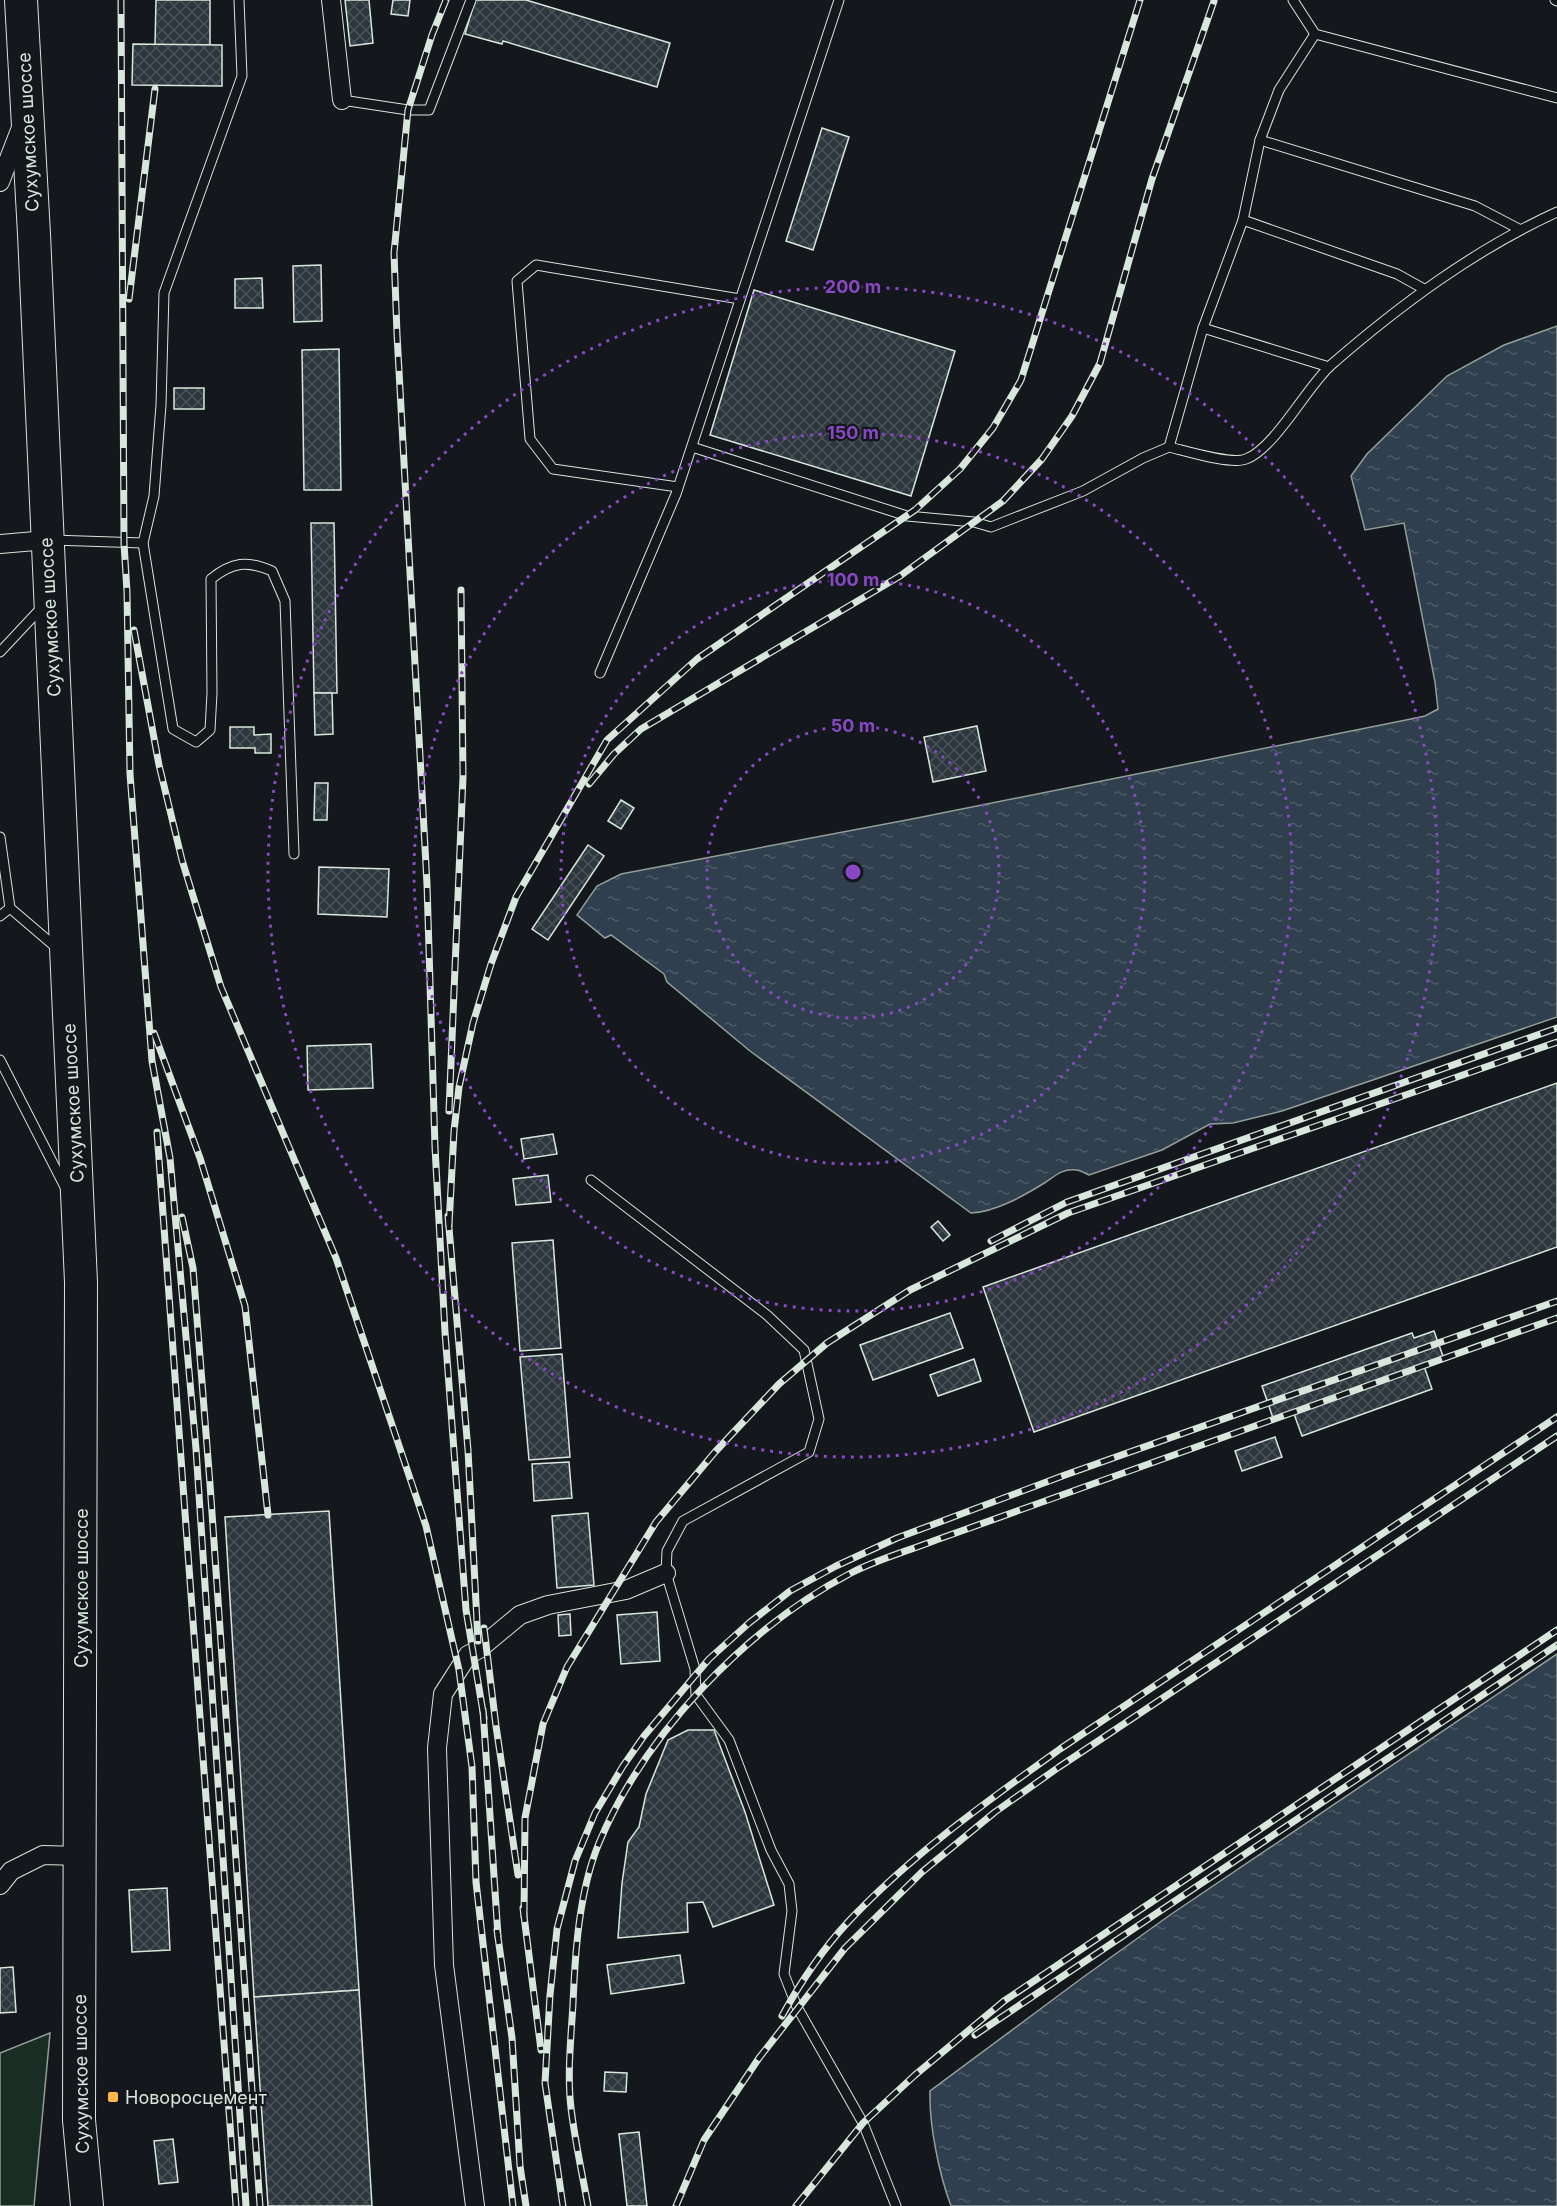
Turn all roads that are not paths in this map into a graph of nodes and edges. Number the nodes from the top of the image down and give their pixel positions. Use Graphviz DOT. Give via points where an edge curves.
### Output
graph roads {
  1 [pos="21,0"];
  2 [pos="239,0"];
  3 [pos="331,0"];
  4 [pos="471,0"];
  5 [pos="839,0"];
  6 [pos="1296,1"];
  7 [pos="1315,34"];
  8 [pos="1557,99"];
  9 [pos="342,100"];
  10 [pos="27,112"];
  11 [pos="1260,140"];
  12 [pos="0,182"];
  13 [pos="1557,212"];
  14 [pos="1243,220"];
  15 [pos="1519,229"];
  16 [pos="1424,289"];
  17 [pos="740,299"];
  18 [pos="1203,328"];
  19 [pos="1329,367"];
  20 [pos="692,447"];
  21 [pos="1170,447"];
  22 [pos="678,487"];
  23 [pos="47,540"];
  24 [pos="143,543"];
  25 [pos="0,544"];
  26 [pos="50,599"];
  27 [pos="0,652"];
  28 [pos="600,673"];
  29 [pos="0,837"];
  30 [pos="294,854"];
  31 [pos="10,908"];
  32 [pos="0,916"];
  33 [pos="66,957"];
  34 [pos="0,1060"];
  35 [pos="591,1180"];
  36 [pos="78,1214"];
  37 [pos="666,1573"];
  38 [pos="80,1856"];
  39 [pos="0,1885"];
  40 [pos="87,2206"];
  41 [pos="475,2206"];
  42 [pos="896,2206"];
  1 -- 10 [label="highway, Сухумское шоссе"];
  2 -- 24 [label="lane" via="242,76 164,293 154,496"];
  3 -- 9 [label="street"];
  4 -- 9 [label="lane" via="429,110"];
  5 -- 17 [label="lane"];
  6 -- 7 [label="lane"];
  7 -- 8 [label="lane"];
  7 -- 11 [label="lane" via="1279,90"];
  10 -- 12 [label="street"];
  10 -- 23 [label="highway, Сухумское шоссе"];
  11 -- 14 [label="lane"];
  11 -- 15 [label="lane" via="1475,206"];
  13 -- 15 [label="lane"];
  14 -- 16 [label="lane" via="1397,274"];
  14 -- 18 [label="lane"];
  15 -- 16 [label="lane"];
  16 -- 19 [label="lane"];
  17 -- 20 [label="lane"];
  17 -- 22 [label="lane" via="536,266 518,281 530,439 553,469"];
  18 -- 19 [label="lane"];
  18 -- 21 [label="lane"];
  19 -- 21 [label="lane" via="1264,447 1245,460"];
  20 -- 21 [label="lane" via="907,516 991,527 1083,491"];
  20 -- 22 [label="lane"];
  22 -- 28 [label="lane"];
  23 -- 24 [label="lane"];
  23 -- 25 [label="street"];
  23 -- 26 [label="highway, Сухумское шоссе"];
  24 -- 30 [label="lane" via="173,729 196,742 210,730 211,579 226,567 255,564 272,571 285,602"];
  26 -- 27 [label="lane"];
  26 -- 33 [label="highway, Сухумское шоссе"];
  29 -- 31 [label="lane"];
  31 -- 32 [label="lane"];
  31 -- 33 [label="lane"];
  33 -- 36 [label="highway, Сухумское шоссе"];
  34 -- 36 [label="lane"];
  35 -- 37 [label="lane" via="768,1315 804,1350 819,1419 809,1452 683,1521 667,1551"];
  36 -- 38 [label="highway, Сухумское шоссе"];
  37 -- 41 [label="street" via="626,1590 548,1605 520,1615 468,1655 443,1694 437,1748 444,1965"];
  37 -- 42 [label="lane" via="695,1669 696,1695 729,1740 771,1850 789,1884 792,1911 784,1974 797,2007 863,2123"];
  38 -- 39 [label="street" via="43,1855 11,1871"];
  38 -- 40 [label="highway, Сухумское шоссе" via="79,2120"];
}
